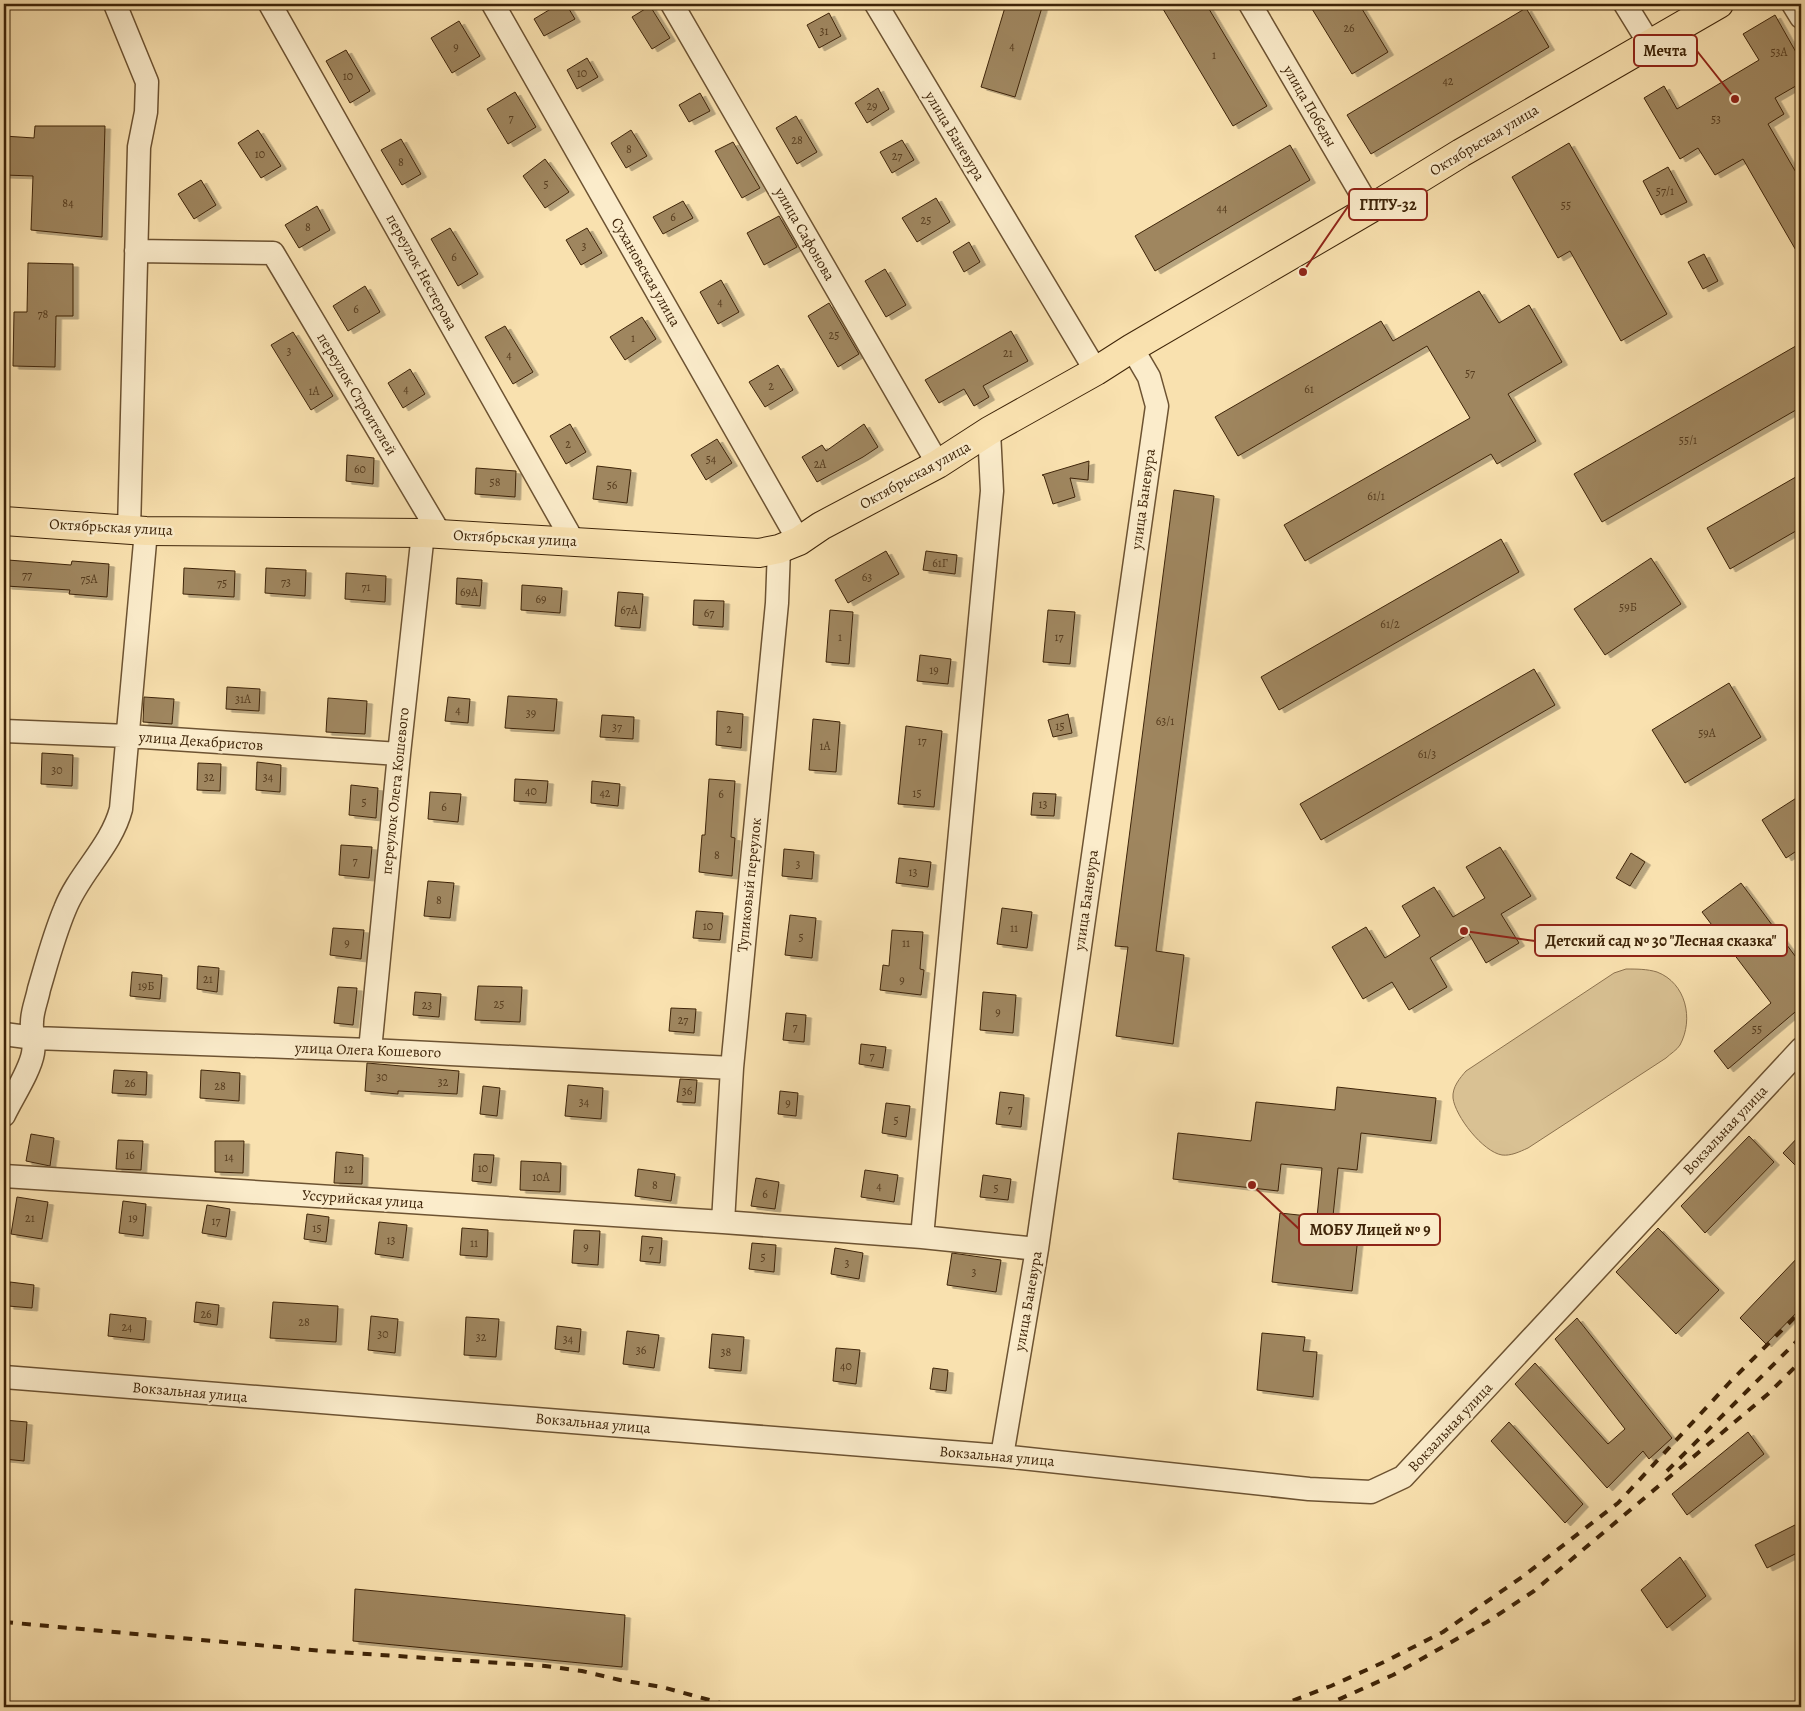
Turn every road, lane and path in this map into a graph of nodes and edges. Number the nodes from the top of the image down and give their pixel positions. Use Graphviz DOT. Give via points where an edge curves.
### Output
graph roads {
  1 [pos="115,4"];
  2 [pos="270,4"];
  3 [pos="493,4"];
  4 [pos="672,4"];
  5 [pos="876,4"];
  6 [pos="1250,4"];
  7 [pos="1626,4"];
  8 [pos="1719,4"];
  9 [pos="1793,4"];
  10 [pos="1801,17"];
  11 [pos="1649,43"];
  12 [pos="1370,209"];
  13 [pos="136,251"];
  14 [pos="1132,348"];
  15 [pos="1096,371"];
  16 [pos="990,432"];
  17 [pos="938,464"];
  18 [pos="4,521"];
  19 [pos="137,530"];
  20 [pos="432,534"];
  21 [pos="573,541"];
  22 [pos="789,545"];
  23 [pos="4,731"];
  24 [pos="128,736"];
  25 [pos="399,754"];
  26 [pos="4,1034"];
  27 [pos="34,1038"];
  28 [pos="1801,1049"];
  29 [pos="370,1050"];
  30 [pos="732,1068"];
  31 [pos="4,1115"];
  32 [pos="4,1176"];
  33 [pos="723,1222"];
  34 [pos="922,1237"];
  35 [pos="1037,1249"];
  36 [pos="4,1377"];
  37 [pos="1002,1456"];
  1 -- 13 [label="street" via="147,82 146,112 139,147"];
  2 -- 21 [label="street, переулок Нестерова"];
  3 -- 22 [label="street, Сухановская улица"];
  4 -- 17 [label="street, улица Сафонова"];
  5 -- 15 [label="street, улица Баневура"];
  6 -- 12 [label="street, улица Победы"];
  7 -- 11 [label="street"];
  8 -- 11 [label="main road, Октябрьская улица"];
  9 -- 10 [label="street"];
  11 -- 12 [label="main road, Октябрьская улица"];
  12 -- 14 [label="main road, Октябрьская улица"];
  13 -- 19 [label="street"];
  13 -- 20 [label="street, переулок Строителей" via="273,253"];
  14 -- 15 [label="main road, Октябрьская улица"];
  14 -- 35 [label="street, улица Баневура" via="1150,377 1157,406"];
  15 -- 16 [label="main road, Октябрьская улица"];
  16 -- 17 [label="main road, Октябрьская улица"];
  16 -- 34 [label="street" via="992,491"];
  17 -- 22 [label="main road, Октябрьская улица"];
  18 -- 19 [label="main road, Октябрьская улица"];
  19 -- 20 [label="main road, Октябрьская улица"];
  19 -- 24 [label="street"];
  20 -- 21 [label="main road, Октябрьская улица"];
  20 -- 25 [label="street, переулок Олега Кошевого"];
  21 -- 22 [label="main road, Октябрьская улица" via="759,553"];
  22 -- 30 [label="street, Тупиковый переулок" via="776,613"];
  23 -- 24 [label="street, улица Декабристов"];
  24 -- 25 [label="street, улица Декабристов"];
  24 -- 27 [label="street" via="118,822 65,907 49,951 34,1012"];
  25 -- 29 [label="street, переулок Олега Кошевого"];
  26 -- 27 [label="street, улица Олега Кошевого"];
  27 -- 29 [label="street, улица Олега Кошевого"];
  27 -- 31 [label="street" via="28,1066"];
  28 -- 37 [label="street, Вокзальная улица" via="1403,1477 1371,1492 1309,1489"];
  29 -- 30 [label="street, улица Олега Кошевого"];
  30 -- 33 [label="street, Тупиковый переулок"];
  32 -- 33 [label="street, Уссурийская улица"];
  33 -- 34 [label="street, Уссурийская улица"];
  34 -- 35 [label="street, Уссурийская улица"];
  35 -- 37 [label="street, улица Баневура"];
  36 -- 37 [label="street, Вокзальная улица"];
}
